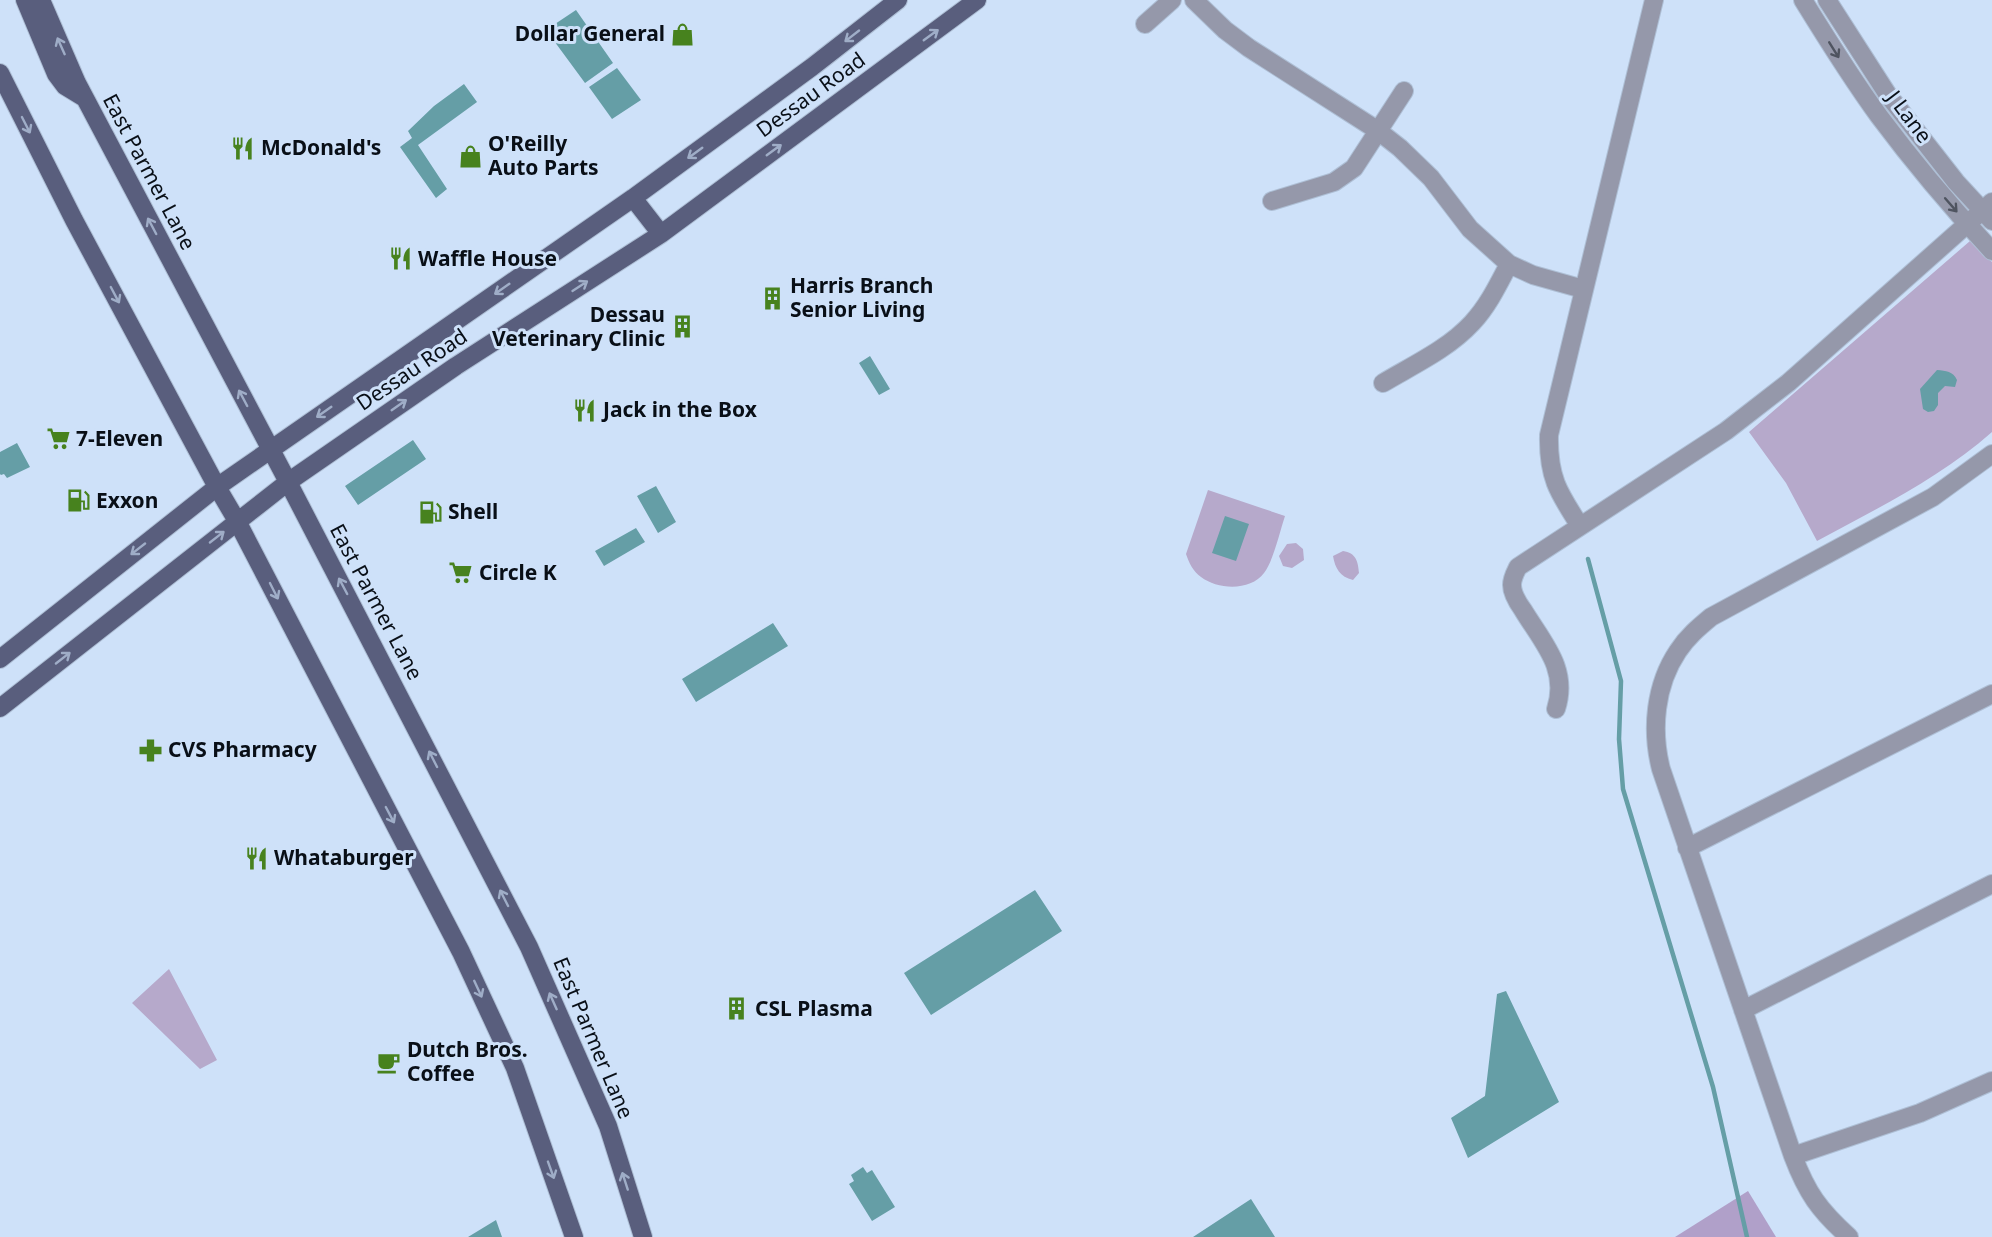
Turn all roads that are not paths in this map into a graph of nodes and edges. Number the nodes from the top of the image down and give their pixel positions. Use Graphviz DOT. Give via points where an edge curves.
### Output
graph roads {
  1 [pos="25,0"];
  2 [pos="40,0"];
  3 [pos="898,0"];
  4 [pos="977,0"];
  5 [pos="1172,0"];
  6 [pos="1194,0"];
  7 [pos="1654,0"];
  8 [pos="1803,0"];
  9 [pos="1827,0"];
  10 [pos="1145,24"];
  11 [pos="0,73"];
  12 [pos="1404,91"];
  13 [pos="85,98"];
  14 [pos="1377,130"];
  15 [pos="633,198"];
  16 [pos="1272,201"];
  17 [pos="1989,211"];
  18 [pos="1967,224"];
  19 [pos="661,234"];
  20 [pos="1992,251"];
  21 [pos="1509,264"];
  22 [pos="1583,289"];
  23 [pos="1383,383"];
  24 [pos="270,450"];
  25 [pos="1992,454"];
  26 [pos="288,482"];
  27 [pos="217,487"];
  28 [pos="237,521"];
  29 [pos="1580,526"];
  30 [pos="0,659"];
  31 [pos="1992,694"];
  32 [pos="0,708"];
  33 [pos="1556,709"];
  34 [pos="1688,848"];
  35 [pos="1992,884"];
  36 [pos="1743,1011"];
  37 [pos="1992,1081"];
  38 [pos="1793,1156"];
  39 [pos="574,1237"];
  40 [pos="643,1237"];
  41 [pos="1849,1237"];
  1 -- 13 [label="main road" via="56,74 65,86"];
  13 -- 2 [label="main road, East Parmer Lane, one-way"];
  3 -- 15 [label="main road, Dessau Road, one-way"];
  19 -- 4 [label="main road, Dessau Road, one-way"];
  5 -- 10 [label="street"];
  6 -- 14 [label="street" via="1249,48"];
  7 -- 22 [label="street"];
  8 -- 18 [label="street, J Lane, one-way" via="1878,114"];
  9 -- 17 [label="street, J Lane" via="1888,95 1956,182"];
  11 -- 27 [label="main road, one-way"];
  12 -- 14 [label="street"];
  24 -- 13 [label="main road, East Parmer Lane, one-way"];
  14 -- 16 [label="street" via="1354,168 1344,177"];
  14 -- 21 [label="street" via="1431,178 1470,230"];
  15 -- 19 [label="main road"];
  15 -- 24 [label="main road, Dessau Road, one-way"];
  17 -- 18 [label="street"];
  18 -- 20 [label="street, J Lane"];
  18 -- 29 [label="street" via="1788,383 1726,431"];
  26 -- 19 [label="main road, Dessau Road, one-way" via="456,366"];
  21 -- 22 [label="street"];
  21 -- 23 [label="street" via="1494,294 1471,324"];
  22 -- 29 [label="street" via="1549,435 1556,486"];
  24 -- 26 [label="main road, East Parmer Lane"];
  24 -- 27 [label="main road, Dessau Road"];
  25 -- 34 [label="street" via="1933,496 1711,616 1677,652 1658,701 1654,728 1660,769"];
  26 -- 28 [label="main road, Dessau Road"];
  40 -- 26 [label="main road, East Parmer Lane, one-way" via="608,1126 529,947"];
  27 -- 28 [label="main road"];
  27 -- 30 [label="main road, Dessau Road, one-way"];
  32 -- 28 [label="main road, Dessau Road, one-way"];
  28 -- 39 [label="main road, one-way" via="461,952 515,1068"];
  29 -- 33 [label="street" via="1518,567 1511,586 1555,662 1561,694"];
  31 -- 34 [label="street"];
  34 -- 36 [label="street"];
  35 -- 36 [label="street"];
  36 -- 38 [label="street"];
  37 -- 38 [label="street" via="1920,1113"];
  38 -- 41 [label="street" via="1819,1208"];
}
